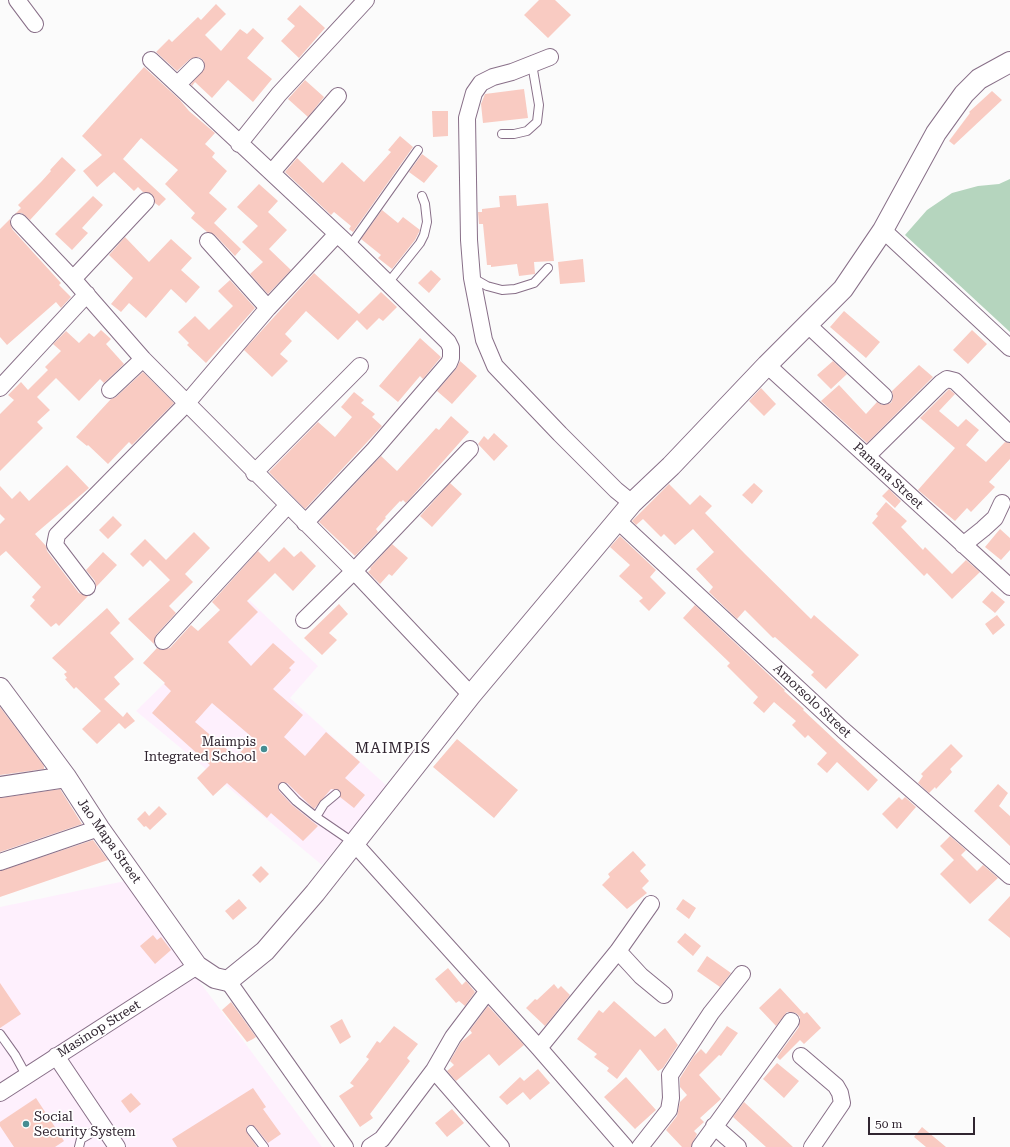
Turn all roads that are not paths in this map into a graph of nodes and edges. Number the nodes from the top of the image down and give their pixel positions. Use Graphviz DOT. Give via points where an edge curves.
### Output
graph roads {
  1 [pos="17,0"];
  2 [pos="366,0"];
  3 [pos="35,24"];
  4 [pos="550,57"];
  5 [pos="151,60"];
  6 [pos="1010,62"];
  7 [pos="532,64"];
  8 [pos="196,66"];
  9 [pos="178,84"];
  10 [pos="338,96"];
  11 [pos="502,134"];
  12 [pos="239,144"];
  13 [pos="418,150"];
  14 [pos="272,172"];
  15 [pos="422,196"];
  16 [pos="146,201"];
  17 [pos="19,222"];
  18 [pos="883,230"];
  19 [pos="337,234"];
  20 [pos="208,241"];
  21 [pos="350,246"];
  22 [pos="548,268"];
  23 [pos="472,278"];
  24 [pos="73,279"];
  25 [pos="388,283"];
  26 [pos="87,294"];
  27 [pos="268,308"];
  28 [pos="808,325"];
  29 [pos="1010,348"];
  30 [pos="143,359"];
  31 [pos="767,365"];
  32 [pos="360,366"];
  33 [pos="0,388"];
  34 [pos="110,390"];
  35 [pos="884,396"];
  36 [pos="186,404"];
  37 [pos="1010,434"];
  38 [pos="470,449"];
  39 [pos="867,456"];
  40 [pos="254,473"];
  41 [pos="632,503"];
  42 [pos="1002,503"];
  43 [pos="288,506"];
  44 [pos="617,520"];
  45 [pos="305,523"];
  46 [pos="963,545"];
  47 [pos="354,571"];
  48 [pos="87,587"];
  49 [pos="1010,587"];
  50 [pos="304,620"];
  51 [pos="163,641"];
  52 [pos="0,688"];
  53 [pos="471,695"];
  54 [pos="66,777"];
  55 [pos="0,787"];
  56 [pos="283,787"];
  57 [pos="336,794"];
  58 [pos="316,817"];
  59 [pos="99,828"];
  60 [pos="354,843"];
  61 [pos="0,862"];
  62 [pos="1010,876"];
  63 [pos="651,904"];
  64 [pos="618,951"];
  65 [pos="198,966"];
  66 [pos="742,974"];
  67 [pos="228,981"];
  68 [pos="487,992"];
  69 [pos="664,996"];
  70 [pos="791,1021"];
  71 [pos="0,1034"];
  72 [pos="539,1048"];
  73 [pos="56,1056"];
  74 [pos="801,1056"];
  75 [pos="434,1070"];
  76 [pos="26,1075"];
  77 [pos="0,1093"];
  78 [pos="103,1126"];
  79 [pos="714,1126"];
  80 [pos="251,1130"];
  81 [pos="79,1147"];
  82 [pos="117,1147"];
  83 [pos="264,1147"];
  84 [pos="345,1147"];
  85 [pos="370,1147"];
  86 [pos="501,1147"];
  87 [pos="624,1147"];
  88 [pos="640,1147"];
  89 [pos="700,1147"];
  90 [pos="738,1147"];
  91 [pos="812,1147"];
  1 -- 3 [label="street"];
  2 -- 12 [label="street" via="279,94"];
  4 -- 7 [label="street"];
  5 -- 9 [label="street"];
  6 -- 18 [label="street" via="979,79 964,94 936,133"];
  7 -- 11 [label="lane" via="539,105 537,122 527,131"];
  7 -- 23 [label="street" via="481,83 474,93 467,118"];
  8 -- 9 [label="street"];
  9 -- 12 [label="street"];
  10 -- 14 [label="street"];
  12 -- 14 [label="street"];
  13 -- 21 [label="lane"];
  14 -- 19 [label="street"];
  15 -- 25 [label="lane" via="427,222 424,235"];
  16 -- 24 [label="street"];
  17 -- 24 [label="street"];
  18 -- 28 [label="street" via="843,288"];
  18 -- 29 [label="street"];
  19 -- 21 [label="street"];
  19 -- 27 [label="street"];
  20 -- 27 [label="street"];
  21 -- 25 [label="street"];
  22 -- 23 [label="lane" via="534,283 515,290 487,286"];
  23 -- 41 [label="street" via="484,340 495,366 616,490"];
  24 -- 26 [label="street"];
  25 -- 45 [label="street" via="448,342 451,358 374,450"];
  26 -- 30 [label="street"];
  26 -- 33 [label="street"];
  27 -- 36 [label="street"];
  28 -- 31 [label="street"];
  28 -- 35 [label="street"];
  30 -- 34 [label="street"];
  30 -- 36 [label="street"];
  31 -- 39 [label="street, Pamana Street"];
  31 -- 41 [label="street" via="671,466"];
  32 -- 40 [label="street"];
  36 -- 40 [label="street"];
  36 -- 48 [label="street" via="57,535 55,545"];
  37 -- 39 [label="street" via="955,381 947,379"];
  38 -- 47 [label="street"];
  39 -- 46 [label="street, Pamana Street"];
  40 -- 43 [label="street"];
  41 -- 44 [label="street"];
  42 -- 46 [label="street" via="999,511 987,525"];
  43 -- 45 [label="street"];
  43 -- 51 [label="street"];
  44 -- 53 [label="street"];
  44 -- 62 [label="street, Amorsolo Street" via="843,730"];
  45 -- 47 [label="street"];
  46 -- 49 [label="street, Pamana Street"];
  47 -- 50 [label="street"];
  47 -- 53 [label="street"];
  52 -- 54 [label="street, Jao Mapa Street"];
  53 -- 60 [label="street"];
  54 -- 55 [label="street"];
  54 -- 59 [label="street, Jao Mapa Street"];
  56 -- 58 [label="lane"];
  57 -- 58 [label="lane" via="324,804"];
  58 -- 60 [label="lane"];
  59 -- 61 [label="street"];
  59 -- 65 [label="street, Jao Mapa Street"];
  60 -- 67 [label="street" via="265,951"];
  60 -- 68 [label="street"];
  63 -- 64 [label="street"];
  64 -- 69 [label="street"];
  64 -- 72 [label="street"];
  65 -- 67 [label="street, Jao Mapa Street" via="215,978"];
  65 -- 73 [label="street, Masinop Street"];
  66 -- 88 [label="street" via="711,1013 670,1075 672,1098 669,1110"];
  67 -- 84 [label="street"];
  68 -- 72 [label="street"];
  68 -- 75 [label="street" via="453,1037"];
  70 -- 79 [label="street"];
  71 -- 76 [label="lane"];
  72 -- 87 [label="street"];
  73 -- 76 [label="street, Masinop Street"];
  73 -- 78 [label="street"];
  74 -- 91 [label="street" via="836,1086 842,1103"];
  75 -- 85 [label="street" via="382,1139"];
  75 -- 86 [label="street"];
  76 -- 77 [label="street, Masinop Street"];
  78 -- 81 [label="lane" via="81,1140"];
  78 -- 82 [label="street"];
  79 -- 89 [label="street"];
  79 -- 90 [label="street"];
  80 -- 83 [label="lane"];
}
